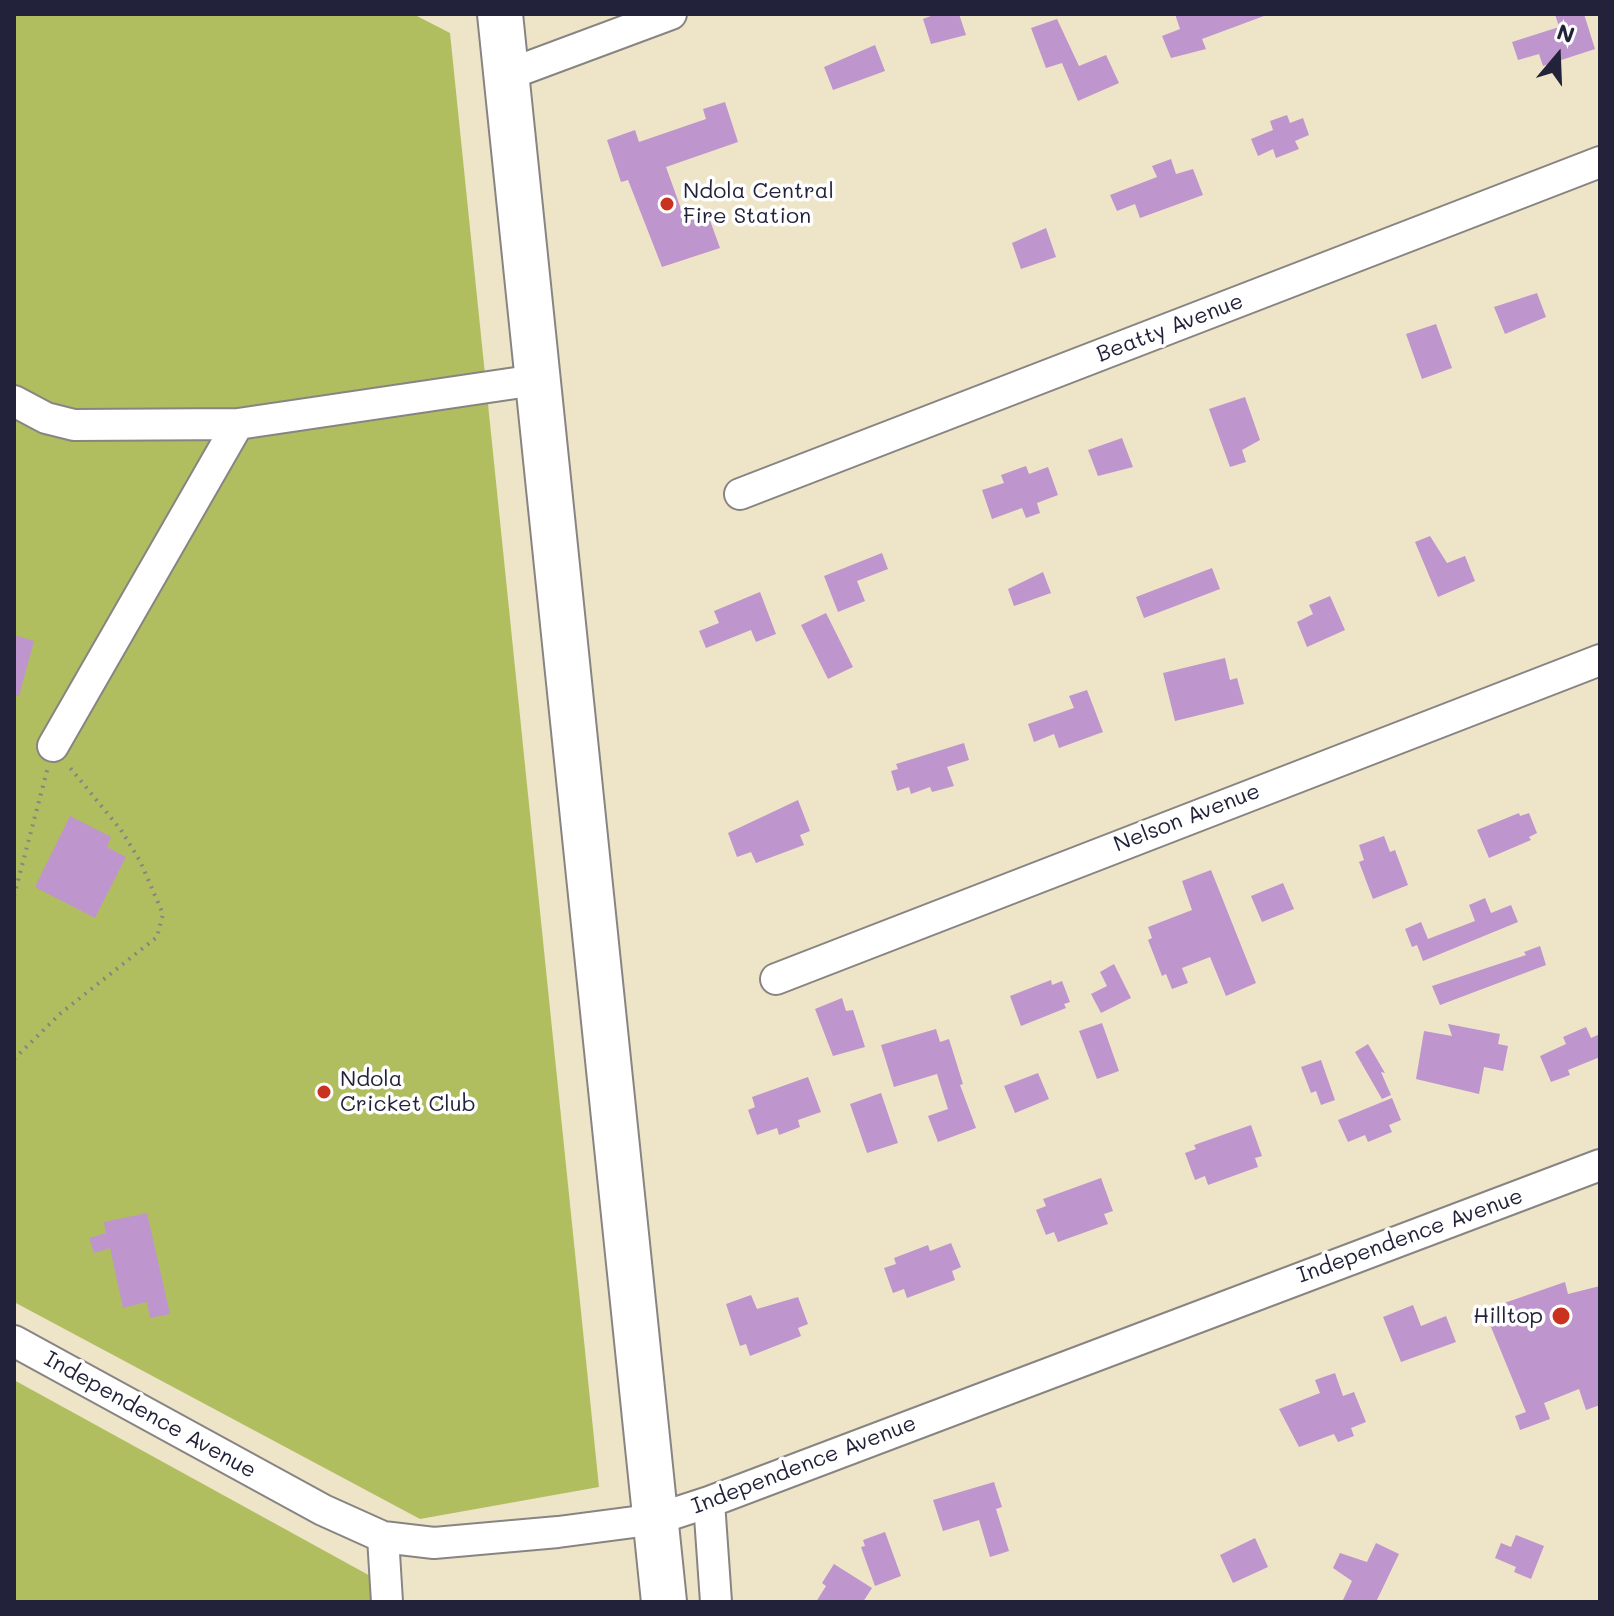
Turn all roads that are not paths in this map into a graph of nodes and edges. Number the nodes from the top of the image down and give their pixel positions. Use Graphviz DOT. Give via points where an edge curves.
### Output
graph roads {
  1 [pos="500,14"];
  2 [pos="671,14"];
  3 [pos="507,75"];
  4 [pos="1600,162"];
  5 [pos="536,380"];
  6 [pos="14,401"];
  7 [pos="238,424"];
  8 [pos="740,494"];
  9 [pos="1600,660"];
  10 [pos="53,746"];
  11 [pos="776,979"];
  12 [pos="1600,1165"];
  13 [pos="14,1341"];
  14 [pos="709,1502"];
  15 [pos="657,1519"];
  16 [pos="383,1537"];
  17 [pos="387,1602"];
  18 [pos="664,1602"];
  19 [pos="716,1602"];
  1 -- 3 [label="highway"];
  2 -- 3 [label="street"];
  3 -- 5 [label="highway"];
  4 -- 8 [label="street, Beatty Avenue"];
  5 -- 7 [label="street"];
  5 -- 15 [label="highway"];
  6 -- 7 [label="street" via="74,425"];
  7 -- 10 [label="street"];
  9 -- 11 [label="street, Nelson Avenue"];
  12 -- 14 [label="street, Independence Avenue"];
  13 -- 16 [label="street, Independence Avenue" via="323,1510"];
  14 -- 15 [label="street, Independence Avenue"];
  14 -- 19 [label="street"];
  15 -- 16 [label="street, Independence Avenue" via="434,1543"];
  15 -- 18 [label="highway"];
  16 -- 17 [label="street"];
}
